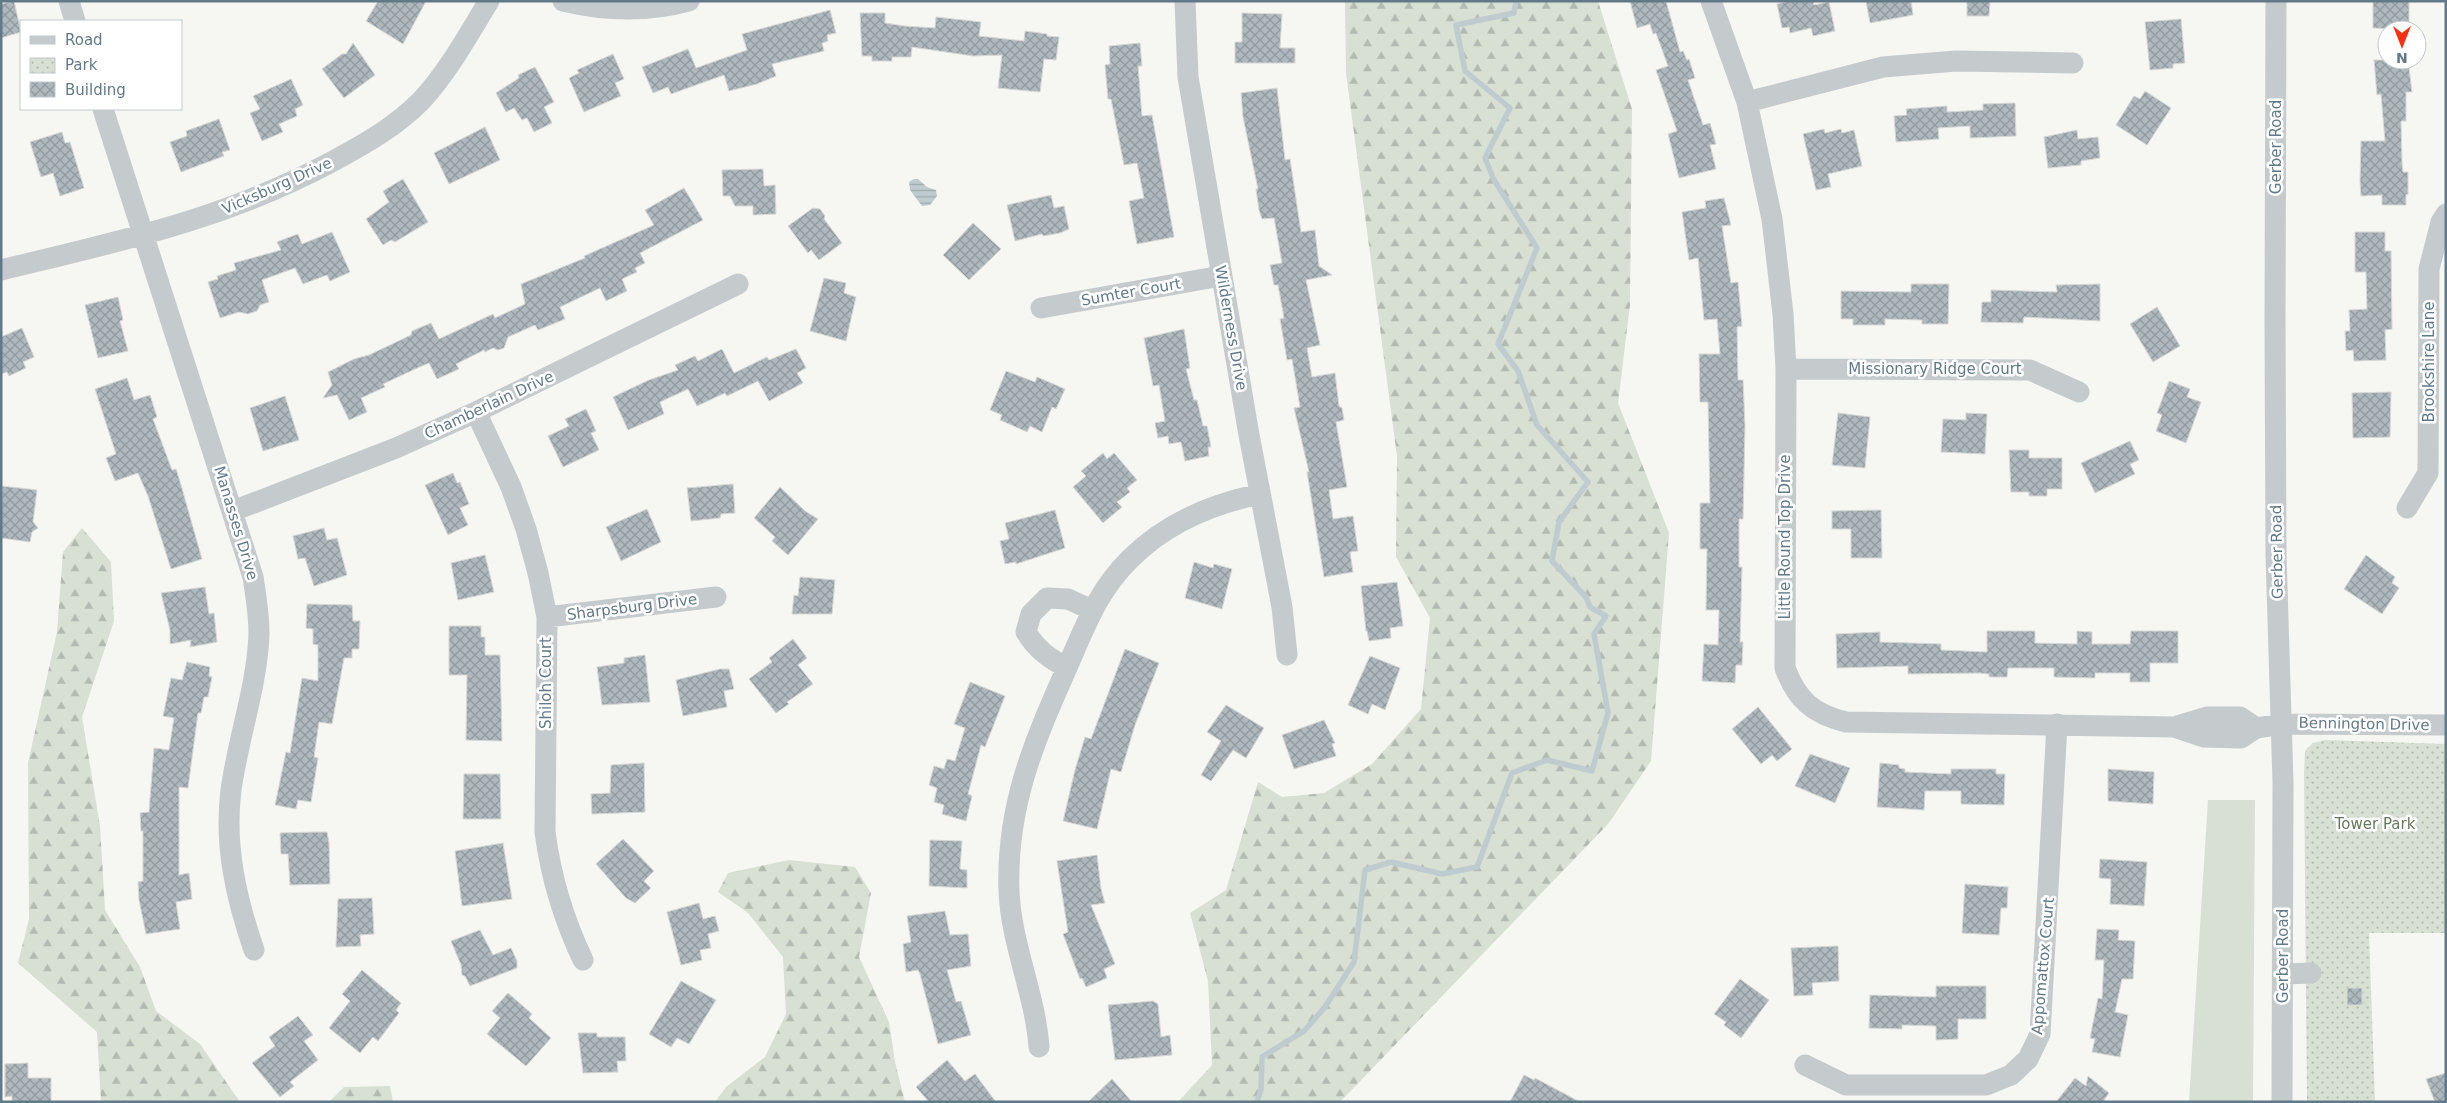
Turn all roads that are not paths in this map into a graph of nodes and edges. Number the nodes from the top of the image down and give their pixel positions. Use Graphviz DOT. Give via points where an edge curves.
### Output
graph roads {
  1 [pos="69,1"];
  2 [pos="489,1"];
  3 [pos="563,1"];
  4 [pos="689,1"];
  5 [pos="1181,1"];
  6 [pos="1711,1"];
  7 [pos="2276,1"];
  8 [pos="1185,2"];
  9 [pos="75,20"];
  10 [pos="2074,63"];
  11 [pos="1747,102"];
  12 [pos="103,110"];
  13 [pos="2446,214"];
  14 [pos="144,236"];
  15 [pos="1,270"];
  16 [pos="1222,276"];
  17 [pos="738,284"];
  18 [pos="1041,308"];
  19 [pos="1786,369"];
  20 [pos="2079,392"];
  21 [pos="476,412"];
  22 [pos="1260,494"];
  23 [pos="2407,508"];
  24 [pos="233,511"];
  25 [pos="716,597"];
  26 [pos="1092,610"];
  27 [pos="547,617"];
  28 [pos="1286,654"];
  29 [pos="1067,668"];
  30 [pos="2057,724"];
  31 [pos="2282,724"];
  32 [pos="2446,725"];
  33 [pos="254,950"];
  34 [pos="583,960"];
  35 [pos="2311,973"];
  36 [pos="2283,974"];
  37 [pos="1038,1047"];
  38 [pos="1805,1065"];
  39 [pos="2282,1102"];
  1 -- 9 [label="street"];
  2 -- 14 [label="street, Vicksburg Drive" via="439,80 400,120 378,137 279,188"];
  3 -- 4 [label="street" via="609,10 658,8"];
  5 -- 8 [label="street"];
  6 -- 11 [label="street, Little Round Top Drive"];
  7 -- 31 [label="street, Gerber Road" via="2276,555"];
  8 -- 16 [label="street, Wilderness Drive" via="1188,77"];
  10 -- 11 [label="street" via="1956,61 1883,67"];
  11 -- 19 [label="street, Little Round Top Drive" via="1772,219"];
  12 -- 14 [label="street, Manasses Drive"];
  13 -- 23 [label="street, Brookshire Lane" via="2429,269 2428,473"];
  14 -- 15 [label="street, Vicksburg Drive"];
  14 -- 24 [label="street, Manasses Drive"];
  16 -- 18 [label="street, Sumter Court"];
  16 -- 22 [label="street, Wilderness Drive"];
  17 -- 21 [label="street, Chamberlain Drive"];
  19 -- 20 [label="street, Missionary Ridge Court" via="2030,370"];
  19 -- 30 [label="street, Little Round Top Drive" via="1785,668 1792,688 1808,705 1826,717 1846,722"];
  21 -- 24 [label="street, Chamberlain Drive" via="396,448"];
  21 -- 27 [label="street, Shiloh Court" via="511,487 526,529"];
  22 -- 26 [label="street" via="1204,510 1152,539 1111,581"];
  22 -- 28 [label="street, Wilderness Drive" via="1282,607"];
  24 -- 33 [label="street, Manasses Drive" via="254,577 258,605 256,662 231,790 229,822 235,887"];
  25 -- 27 [label="street, Sharpsburg Drive"];
  26 -- 29 [label="street"];
  26 -- 29 [label="street" via="1068,599 1047,598 1031,614 1026,632 1035,647"];
  27 -- 34 [label="street, Shiloh Court" via="545,832 557,898"];
  29 -- 37 [label="street" via="1028,759 1015,808 1009,858 1013,926 1036,1018"];
  30 -- 31 [label="street, Little Round Top Drive" via="2174,727 2204,737 2241,738 2256,728"];
  30 -- 38 [label="street, Appomattox Court" via="2040,1034 2028,1059 2011,1075 1986,1085 1846,1085"];
  31 -- 32 [label="street, Bennington Drive"];
  31 -- 36 [label="street, Gerber Road"];
  35 -- 36 [label="street"];
  36 -- 39 [label="street, Gerber Road"];
}
